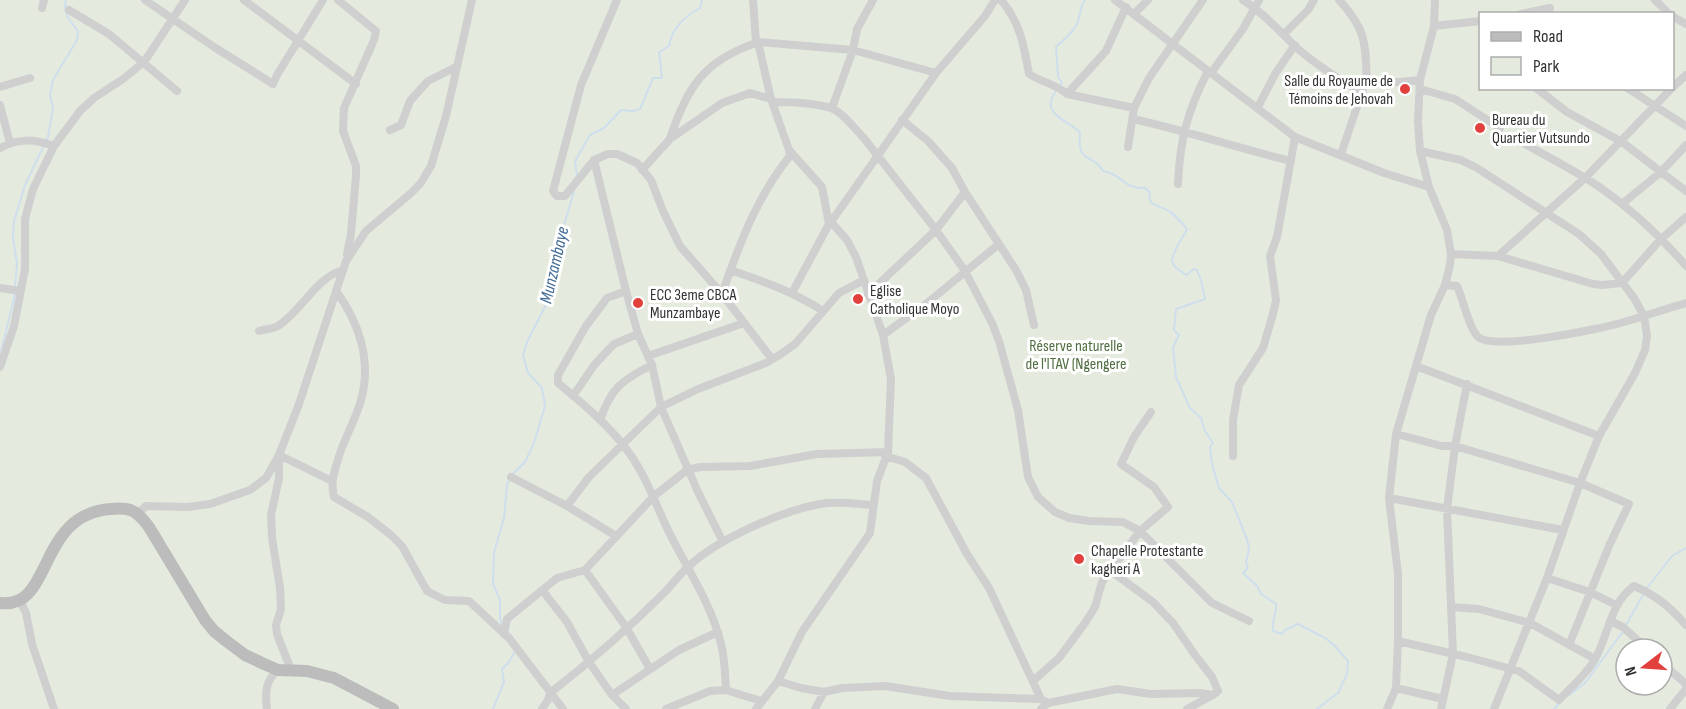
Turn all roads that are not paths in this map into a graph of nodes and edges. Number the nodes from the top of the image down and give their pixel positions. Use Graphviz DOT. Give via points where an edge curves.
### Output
graph roads {
  1 [pos="146,0"];
  2 [pos="185,0"];
  3 [pos="244,0"];
  4 [pos="323,0"];
  5 [pos="338,0"];
  6 [pos="472,0"];
  7 [pos="617,0"];
  8 [pos="753,0"];
  9 [pos="873,0"];
  10 [pos="995,0"];
  11 [pos="1001,0"];
  12 [pos="1115,0"];
  13 [pos="1148,0"];
  14 [pos="1203,0"];
  15 [pos="1243,0"];
  16 [pos="1314,0"];
  17 [pos="1339,0"];
  18 [pos="1435,0"];
  19 [pos="1654,0"];
  20 [pos="1257,4"];
  21 [pos="1126,7"];
  22 [pos="1550,7"];
  23 [pos="69,10"];
  24 [pos="1529,12"];
  25 [pos="1668,12"];
  26 [pos="1134,14"];
  27 [pos="174,18"];
  28 [pos="1479,21"];
  29 [pos="1434,26"];
  30 [pos="1284,34"];
  31 [pos="298,40"];
  32 [pos="757,43"];
  33 [pos="1172,44"];
  34 [pos="1295,45"];
  35 [pos="853,50"];
  36 [pos="1365,53"];
  37 [pos="144,62"];
  38 [pos="456,67"];
  39 [pos="1209,72"];
  40 [pos="936,73"];
  41 [pos="1686,75"];
  42 [pos="30,78"];
  43 [pos="356,84"];
  44 [pos="1420,85"];
  45 [pos="1674,86"];
  46 [pos="0,87"];
  47 [pos="1539,90"];
  48 [pos="1630,90"];
  49 [pos="1670,90"];
  50 [pos="177,91"];
  51 [pos="1067,94"];
  52 [pos="1363,94"];
  53 [pos="772,100"];
  54 [pos="0,105"];
  55 [pos="1655,105"];
  56 [pos="1258,107"];
  57 [pos="832,108"];
  58 [pos="1134,108"];
  59 [pos="1133,119"];
  60 [pos="902,120"];
  61 [pos="1686,126"];
  62 [pos="1500,128"];
  63 [pos="390,130"];
  64 [pos="1183,130"];
  65 [pos="1295,137"];
  66 [pos="669,140"];
  67 [pos="1518,140"];
  68 [pos="1622,142"];
  69 [pos="10,143"];
  70 [pos="1686,145"];
  71 [pos="54,146"];
  72 [pos="1128,147"];
  73 [pos="0,148"];
  74 [pos="789,150"];
  75 [pos="1420,151"];
  76 [pos="1341,154"];
  77 [pos="877,156"];
  78 [pos="594,160"];
  79 [pos="1291,161"];
  80 [pos="642,170"];
  81 [pos="1661,172"];
  82 [pos="1586,178"];
  83 [pos="1178,184"];
  84 [pos="1429,187"];
  85 [pos="1686,191"];
  86 [pos="965,192"];
  87 [pos="1622,204"];
  88 [pos="1546,214"];
  89 [pos="1686,218"];
  90 [pos="830,223"];
  91 [pos="936,230"];
  92 [pos="1660,240"];
  93 [pos="999,244"];
  94 [pos="1451,254"];
  95 [pos="1498,256"];
  96 [pos="346,261"];
  97 [pos="1686,266"];
  98 [pos="343,270"];
  99 [pos="730,270"];
  100 [pos="965,271"];
  101 [pos="864,280"];
  102 [pos="1622,283"];
  103 [pos="1445,285"];
  104 [pos="0,288"];
  105 [pos="20,291"];
  106 [pos="336,291"];
  107 [pos="626,291"];
  108 [pos="792,293"];
  109 [pos="722,294"];
  110 [pos="868,294"];
  111 [pos="1686,303"];
  112 [pos="823,311"];
  113 [pos="1644,315"];
  114 [pos="744,323"];
  115 [pos="1034,325"];
  116 [pos="259,331"];
  117 [pos="638,333"];
  118 [pos="883,335"];
  119 [pos="3,349"];
  120 [pos="648,356"];
  121 [pos="772,359"];
  122 [pos="652,366"];
  123 [pos="1416,366"];
  124 [pos="0,367"];
  125 [pos="1467,384"];
  126 [pos="573,396"];
  127 [pos="661,407"];
  128 [pos="1152,412"];
  129 [pos="600,420"];
  130 [pos="1396,434"];
  131 [pos="1599,436"];
  132 [pos="622,444"];
  133 [pos="1455,446"];
  134 [pos="887,454"];
  135 [pos="279,455"];
  136 [pos="1233,456"];
  137 [pos="687,470"];
  138 [pos="511,477"];
  139 [pos="332,481"];
  140 [pos="1580,483"];
  141 [pos="654,496"];
  142 [pos="1389,498"];
  143 [pos="872,505"];
  144 [pos="567,506"];
  145 [pos="1448,509"];
  146 [pos="138,513"];
  147 [pos="1563,530"];
  148 [pos="1140,531"];
  149 [pos="616,536"];
  150 [pos="723,542"];
  151 [pos="688,566"];
  152 [pos="585,570"];
  153 [pos="1111,571"];
  154 [pos="1547,578"];
  155 [pos="543,590"];
  156 [pos="1590,592"];
  157 [pos="20,601"];
  158 [pos="0,603"];
  159 [pos="1616,605"];
  160 [pos="1451,607"];
  161 [pos="1249,621"];
  162 [pos="1610,621"];
  163 [pos="1530,623"];
  164 [pos="1686,625"];
  165 [pos="626,627"];
  166 [pos="718,632"];
  167 [pos="506,636"];
  168 [pos="1634,637"];
  169 [pos="1398,641"];
  170 [pos="1569,645"];
  171 [pos="1453,654"];
  172 [pos="1595,659"];
  173 [pos="589,662"];
  174 [pos="650,669"];
  175 [pos="1509,669"];
  176 [pos="278,670"];
  177 [pos="291,670"];
  178 [pos="1674,674"];
  179 [pos="778,681"];
  180 [pos="1033,681"];
  181 [pos="1686,684"];
  182 [pos="1396,688"];
  183 [pos="1686,689"];
  184 [pos="726,690"];
  185 [pos="550,693"];
  186 [pos="824,693"];
  187 [pos="612,694"];
  188 [pos="1213,695"];
  189 [pos="1443,699"];
  190 [pos="1043,704"];
  191 [pos="758,705"];
  192 [pos="54,709"];
  193 [pos="267,709"];
  194 [pos="393,709"];
  195 [pos="542,709"];
  196 [pos="563,709"];
  197 [pos="626,709"];
  198 [pos="666,709"];
  199 [pos="814,709"];
  200 [pos="1187,709"];
  201 [pos="1387,709"];
  202 [pos="1441,709"];
  203 [pos="1494,709"];
  204 [pos="1670,709"];
  1 -- 27 [label="street"];
  2 -- 27 [label="street"];
  3 -- 31 [label="street"];
  4 -- 31 [label="street"];
  5 -- 43 [label="street" via="376,31"];
  6 -- 38 [label="street"];
  7 -- 78 [label="street" via="581,85 553,191 556,196 565,196"];
  8 -- 32 [label="street"];
  9 -- 35 [label="street" via="857,28"];
  10 -- 40 [label="street"];
  11 -- 51 [label="street" via="1022,33 1029,74"];
  12 -- 21 [label="street"];
  13 -- 26 [label="street"];
  14 -- 33 [label="street"];
  15 -- 20 [label="street"];
  16 -- 30 [label="street"];
  17 -- 36 [label="street" via="1360,26"];
  18 -- 29 [label="street"];
  19 -- 25 [label="street"];
  20 -- 30 [label="street"];
  20 -- 39 [label="street"];
  21 -- 26 [label="street"];
  21 -- 51 [label="street" via="1106,51"];
  22 -- 24 [label="street"];
  23 -- 37 [label="street" via="109,34"];
  26 -- 33 [label="street"];
  27 -- 31 [label="street" via="273,84"];
  27 -- 37 [label="street"];
  28 -- 29 [label="street"];
  29 -- 44 [label="street"];
  30 -- 34 [label="street"];
  31 -- 43 [label="street"];
  32 -- 35 [label="street"];
  32 -- 53 [label="street"];
  32 -- 66 [label="street" via="714,63 699,78"];
  33 -- 39 [label="street"];
  33 -- 58 [label="street"];
  34 -- 52 [label="street" via="1330,75"];
  34 -- 56 [label="street"];
  35 -- 40 [label="street"];
  35 -- 57 [label="street"];
  36 -- 44 [label="street" via="1367,85"];
  36 -- 52 [label="street"];
  37 -- 50 [label="street"];
  37 -- 71 [label="street" via="80,111"];
  38 -- 63 [label="street" via="428,81 410,101 401,125"];
  38 -- 96 [label="street" via="427,175 366,231"];
  39 -- 56 [label="street"];
  39 -- 64 [label="street"];
  40 -- 60 [label="street"];
  41 -- 45 [label="street"];
  42 -- 46 [label="street"];
  43 -- 96 [label="street" via="343,117 343,131 356,166"];
  44 -- 62 [label="street" via="1455,99"];
  44 -- 75 [label="street"];
  47 -- 68 [label="street" via="1567,112"];
  48 -- 55 [label="street"];
  49 -- 55 [label="street"];
  51 -- 58 [label="street"];
  52 -- 76 [label="street"];
  53 -- 57 [label="street"];
  53 -- 66 [label="street" via="750,93 736,96"];
  53 -- 74 [label="street"];
  54 -- 69 [label="street"];
  55 -- 61 [label="street"];
  55 -- 68 [label="street"];
  56 -- 65 [label="street"];
  57 -- 77 [label="street"];
  58 -- 59 [label="street"];
  59 -- 64 [label="street"];
  59 -- 72 [label="street"];
  60 -- 77 [label="street"];
  60 -- 86 [label="street" via="939,153"];
  64 -- 79 [label="street"];
  64 -- 83 [label="street"];
  65 -- 76 [label="street"];
  65 -- 79 [label="street"];
  66 -- 80 [label="street"];
  67 -- 82 [label="street"];
  68 -- 81 [label="street"];
  68 -- 82 [label="street"];
  69 -- 71 [label="street" via="38,140"];
  69 -- 73 [label="street"];
  70 -- 81 [label="street"];
  71 -- 105 [label="street" via="33,189 25,219"];
  74 -- 90 [label="street" via="822,187"];
  74 -- 99 [label="street" via="790,156 755,210"];
  75 -- 84 [label="street"];
  75 -- 88 [label="street" via="1461,160 1477,168"];
  76 -- 84 [label="street"];
  77 -- 90 [label="street"];
  77 -- 91 [label="street"];
  78 -- 80 [label="street" via="617,154 637,163"];
  78 -- 107 [label="street"];
  79 -- 136 [label="street" via="1270,256 1276,300 1263,348 1239,385 1233,420"];
  80 -- 109 [label="street" via="651,180 680,246"];
  81 -- 85 [label="street"];
  81 -- 87 [label="street"];
  82 -- 87 [label="street"];
  82 -- 88 [label="street"];
  84 -- 94 [label="street" via="1447,230"];
  86 -- 91 [label="street"];
  86 -- 93 [label="street"];
  87 -- 92 [label="street"];
  88 -- 95 [label="street"];
  88 -- 102 [label="street" via="1579,234 1601,254"];
  89 -- 92 [label="street"];
  90 -- 101 [label="street" via="847,240"];
  90 -- 108 [label="street"];
  91 -- 100 [label="street"];
  91 -- 110 [label="street"];
  92 -- 97 [label="street"];
  92 -- 102 [label="street"];
  93 -- 100 [label="street"];
  93 -- 115 [label="street" via="1026,290"];
  94 -- 95 [label="street"];
  94 -- 103 [label="street"];
  95 -- 102 [label="street" via="1593,284"];
  96 -- 98 [label="street"];
  98 -- 106 [label="street"];
  98 -- 116 [label="street" via="330,275 279,326"];
  99 -- 108 [label="street"];
  99 -- 109 [label="street"];
  100 -- 118 [label="street"];
  100 -- 148 [label="street" via="999,341 1018,410 1028,477 1038,497 1055,512 1070,518 1123,522"];
  101 -- 110 [label="street"];
  101 -- 112 [label="street" via="839,293"];
  102 -- 113 [label="street"];
  103 -- 113 [label="street" via="1456,286 1478,336 1488,341 1513,342 1582,332"];
  103 -- 123 [label="street" via="1431,315"];
  104 -- 105 [label="street"];
  105 -- 119 [label="street" via="14,326"];
  106 -- 135 [label="street"];
  106 -- 139 [label="street" via="359,330 365,379 361,403 344,440"];
  107 -- 117 [label="street"];
  107 -- 126 [label="street" via="607,298 558,375 558,383"];
  108 -- 112 [label="street"];
  109 -- 114 [label="street"];
  110 -- 118 [label="street"];
  111 -- 113 [label="street"];
  112 -- 121 [label="street" via="795,344"];
  113 -- 131 [label="street" via="1645,350"];
  114 -- 120 [label="street"];
  114 -- 121 [label="street"];
  117 -- 120 [label="street"];
  117 -- 126 [label="street" via="614,344"];
  118 -- 134 [label="street" via="891,379"];
  119 -- 124 [label="street"];
  120 -- 122 [label="street"];
  121 -- 127 [label="street"];
  122 -- 127 [label="street"];
  122 -- 129 [label="street" via="629,376 618,386 609,396"];
  123 -- 125 [label="street"];
  123 -- 130 [label="street"];
  125 -- 131 [label="street"];
  125 -- 133 [label="street"];
  126 -- 129 [label="street"];
  127 -- 132 [label="street"];
  127 -- 137 [label="street"];
  128 -- 148 [label="street" via="1121,464 1154,487 1168,507"];
  129 -- 132 [label="street"];
  130 -- 133 [label="street"];
  130 -- 142 [label="street"];
  131 -- 140 [label="street"];
  132 -- 141 [label="street"];
  132 -- 144 [label="street"];
  133 -- 140 [label="street"];
  133 -- 145 [label="street"];
  134 -- 137 [label="street" via="818,454 750,466"];
  134 -- 143 [label="street"];
  134 -- 180 [label="street" via="926,478 989,588"];
  135 -- 139 [label="street"];
  135 -- 146 [label="street" via="266,478 233,497 188,507 146,506"];
  135 -- 177 [label="street" via="279,478 271,515 281,609 276,625"];
  137 -- 141 [label="street"];
  137 -- 150 [label="street"];
  138 -- 144 [label="street"];
  139 -- 167 [label="street" via="334,497 368,517 402,546 427,591 445,600 469,601"];
  140 -- 147 [label="street"];
  140 -- 156 [label="street" via="1629,504"];
  141 -- 149 [label="street"];
  141 -- 151 [label="street"];
  142 -- 145 [label="street"];
  142 -- 169 [label="street" via="1398,574"];
  143 -- 150 [label="street" via="829,503 810,507"];
  143 -- 179 [label="street" via="870,533 802,633"];
  144 -- 149 [label="street"];
  145 -- 147 [label="street"];
  145 -- 160 [label="street"];
  146 -- 157 [label="street" via="125,508 107,509 66,527 39,579"];
  146 -- 176 [label="street" via="214,631 245,654"];
  147 -- 154 [label="street"];
  148 -- 153 [label="street"];
  148 -- 161 [label="street" via="1212,603"];
  149 -- 152 [label="street"];
  150 -- 151 [label="street"];
  151 -- 165 [label="street"];
  151 -- 166 [label="street"];
  152 -- 155 [label="street" via="557,578"];
  152 -- 165 [label="street"];
  153 -- 180 [label="street" via="1102,582 1095,607 1085,623 1059,658"];
  153 -- 188 [label="street" via="1153,602 1173,623 1212,677 1218,691"];
  154 -- 156 [label="street"];
  154 -- 163 [label="street"];
  155 -- 167 [label="street" via="507,619"];
  155 -- 173 [label="street"];
  156 -- 159 [label="street"];
  156 -- 170 [label="street"];
  157 -- 158 [label="street"];
  157 -- 192 [label="street"];
  159 -- 162 [label="street"];
  159 -- 164 [label="street" via="1634,586 1653,594"];
  160 -- 163 [label="street" via="1479,609"];
  160 -- 171 [label="street"];
  162 -- 168 [label="street"];
  162 -- 172 [label="street"];
  163 -- 170 [label="street"];
  163 -- 175 [label="street"];
  165 -- 173 [label="street"];
  165 -- 174 [label="street"];
  166 -- 174 [label="street"];
  166 -- 184 [label="street"];
  167 -- 185 [label="street"];
  169 -- 171 [label="street"];
  169 -- 182 [label="street"];
  170 -- 172 [label="street"];
  171 -- 175 [label="street"];
  171 -- 189 [label="street"];
  172 -- 175 [label="street" via="1559,700 1519,671"];
  173 -- 185 [label="street"];
  173 -- 187 [label="street"];
  174 -- 187 [label="street"];
  175 -- 203 [label="street"];
  176 -- 177 [label="street"];
  176 -- 193 [label="street" via="270,677 266,690"];
  177 -- 194 [label="street" via="334,678"];
  178 -- 181 [label="street"];
  179 -- 186 [label="street"];
  179 -- 191 [label="street"];
  180 -- 190 [label="street"];
  182 -- 189 [label="street"];
  182 -- 201 [label="street"];
  183 -- 204 [label="street"];
  184 -- 191 [label="street"];
  184 -- 198 [label="street" via="710,691"];
  185 -- 195 [label="street"];
  185 -- 196 [label="street"];
  186 -- 190 [label="street" via="885,686"];
  186 -- 199 [label="street"];
  187 -- 197 [label="street"];
  188 -- 190 [label="street" via="1117,689"];
  188 -- 200 [label="street"];
  189 -- 202 [label="street"];
}
